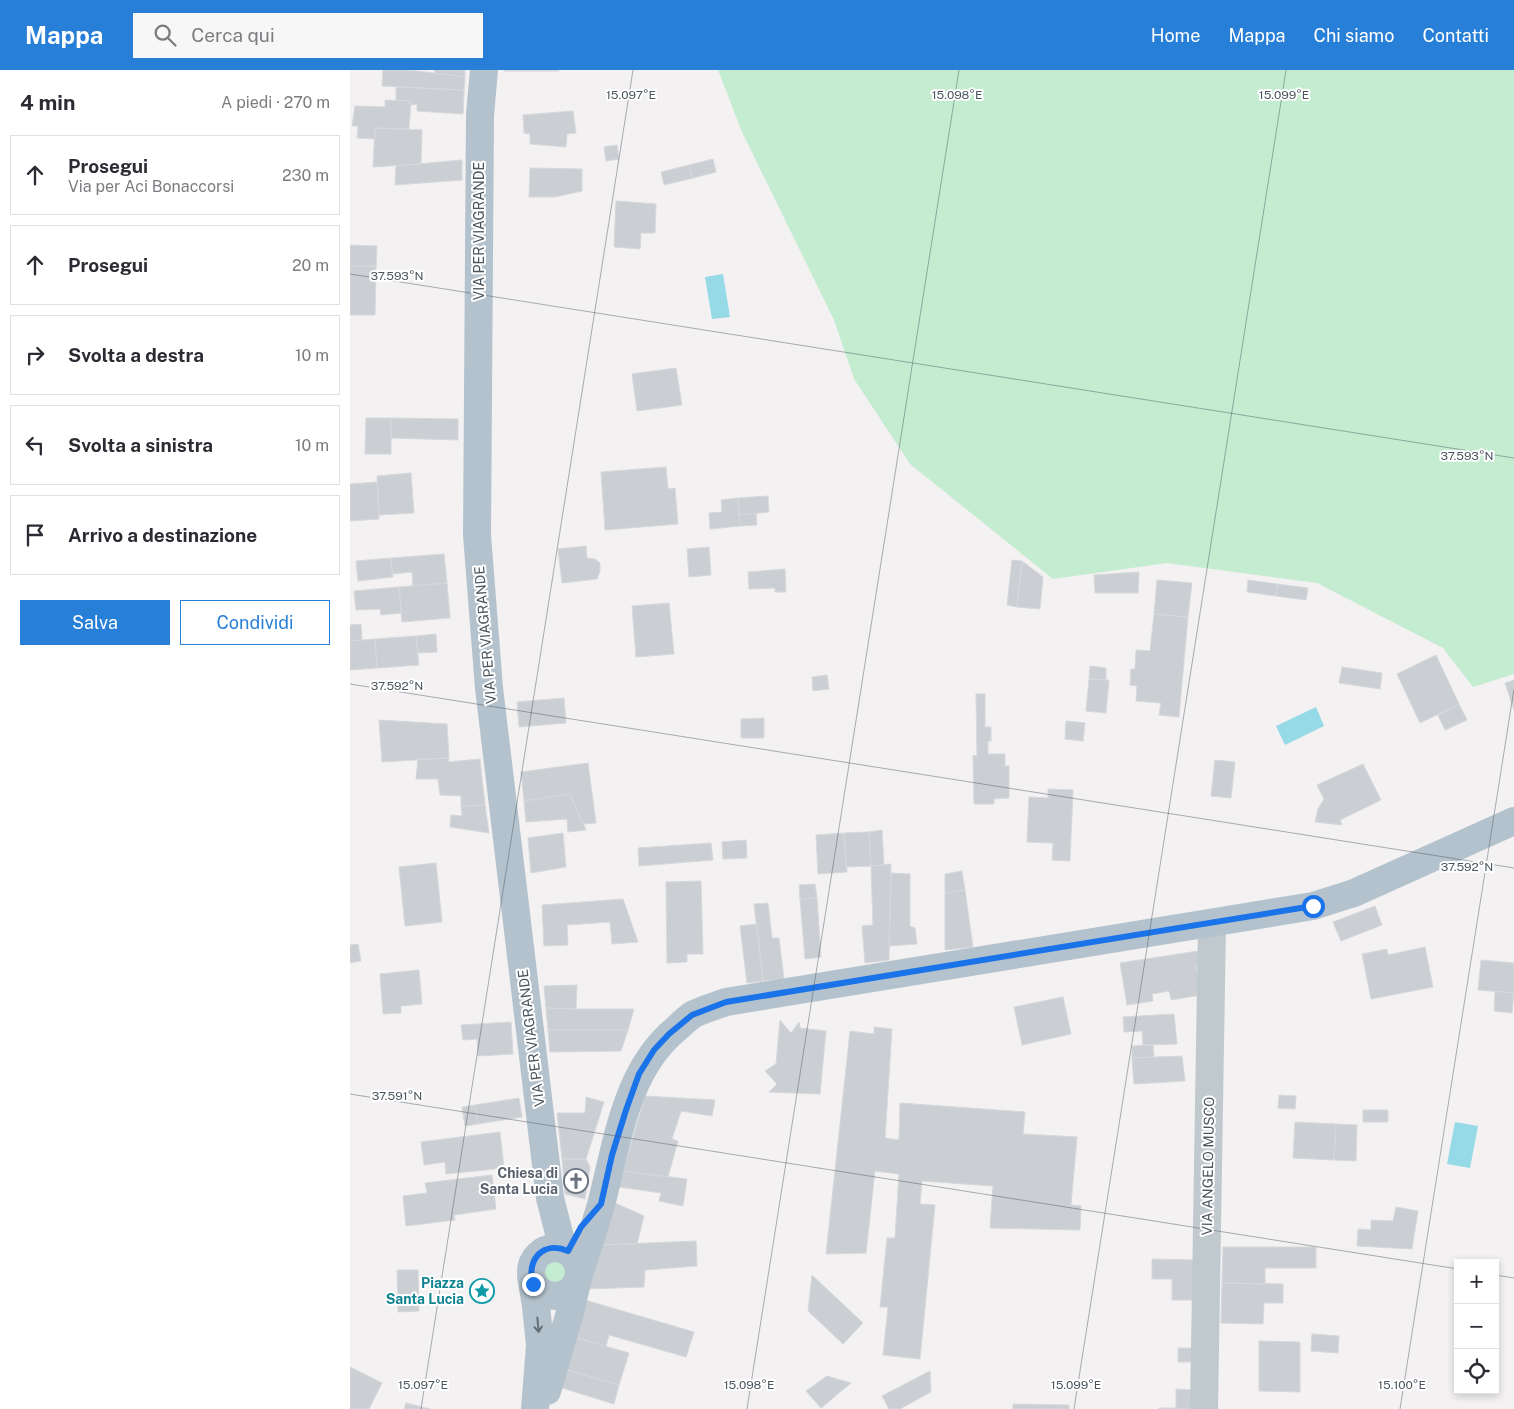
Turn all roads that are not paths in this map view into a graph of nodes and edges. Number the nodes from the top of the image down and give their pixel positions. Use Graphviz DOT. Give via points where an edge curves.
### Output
graph roads {
  1 [pos="484,70"];
  2 [pos="1514,821"];
  3 [pos="1212,923"];
  4 [pos="560,1264"];
  5 [pos="534,1409"];
  6 [pos="541,1409"];
  7 [pos="1204,1409"];
  1 -- 4 [label="main road, VIA PER VIAGRANDE" via="480,115 477,535 489,688"];
  2 -- 3 [label="main road" via="1354,893 1313,906"];
  3 -- 4 [label="main road" via="726,1002 692,1015 654,1050 639,1074 612,1155 601,1204 581,1227"];
  3 -- 7 [label="street, VIA ANGELO MUSCO"];
  4 -- 5 [label="main road, VIA PER VIAGRANDE, one-way" via="536,1306 540,1346"];
  4 -- 6 [label="main road" via="562,1344"];
}
